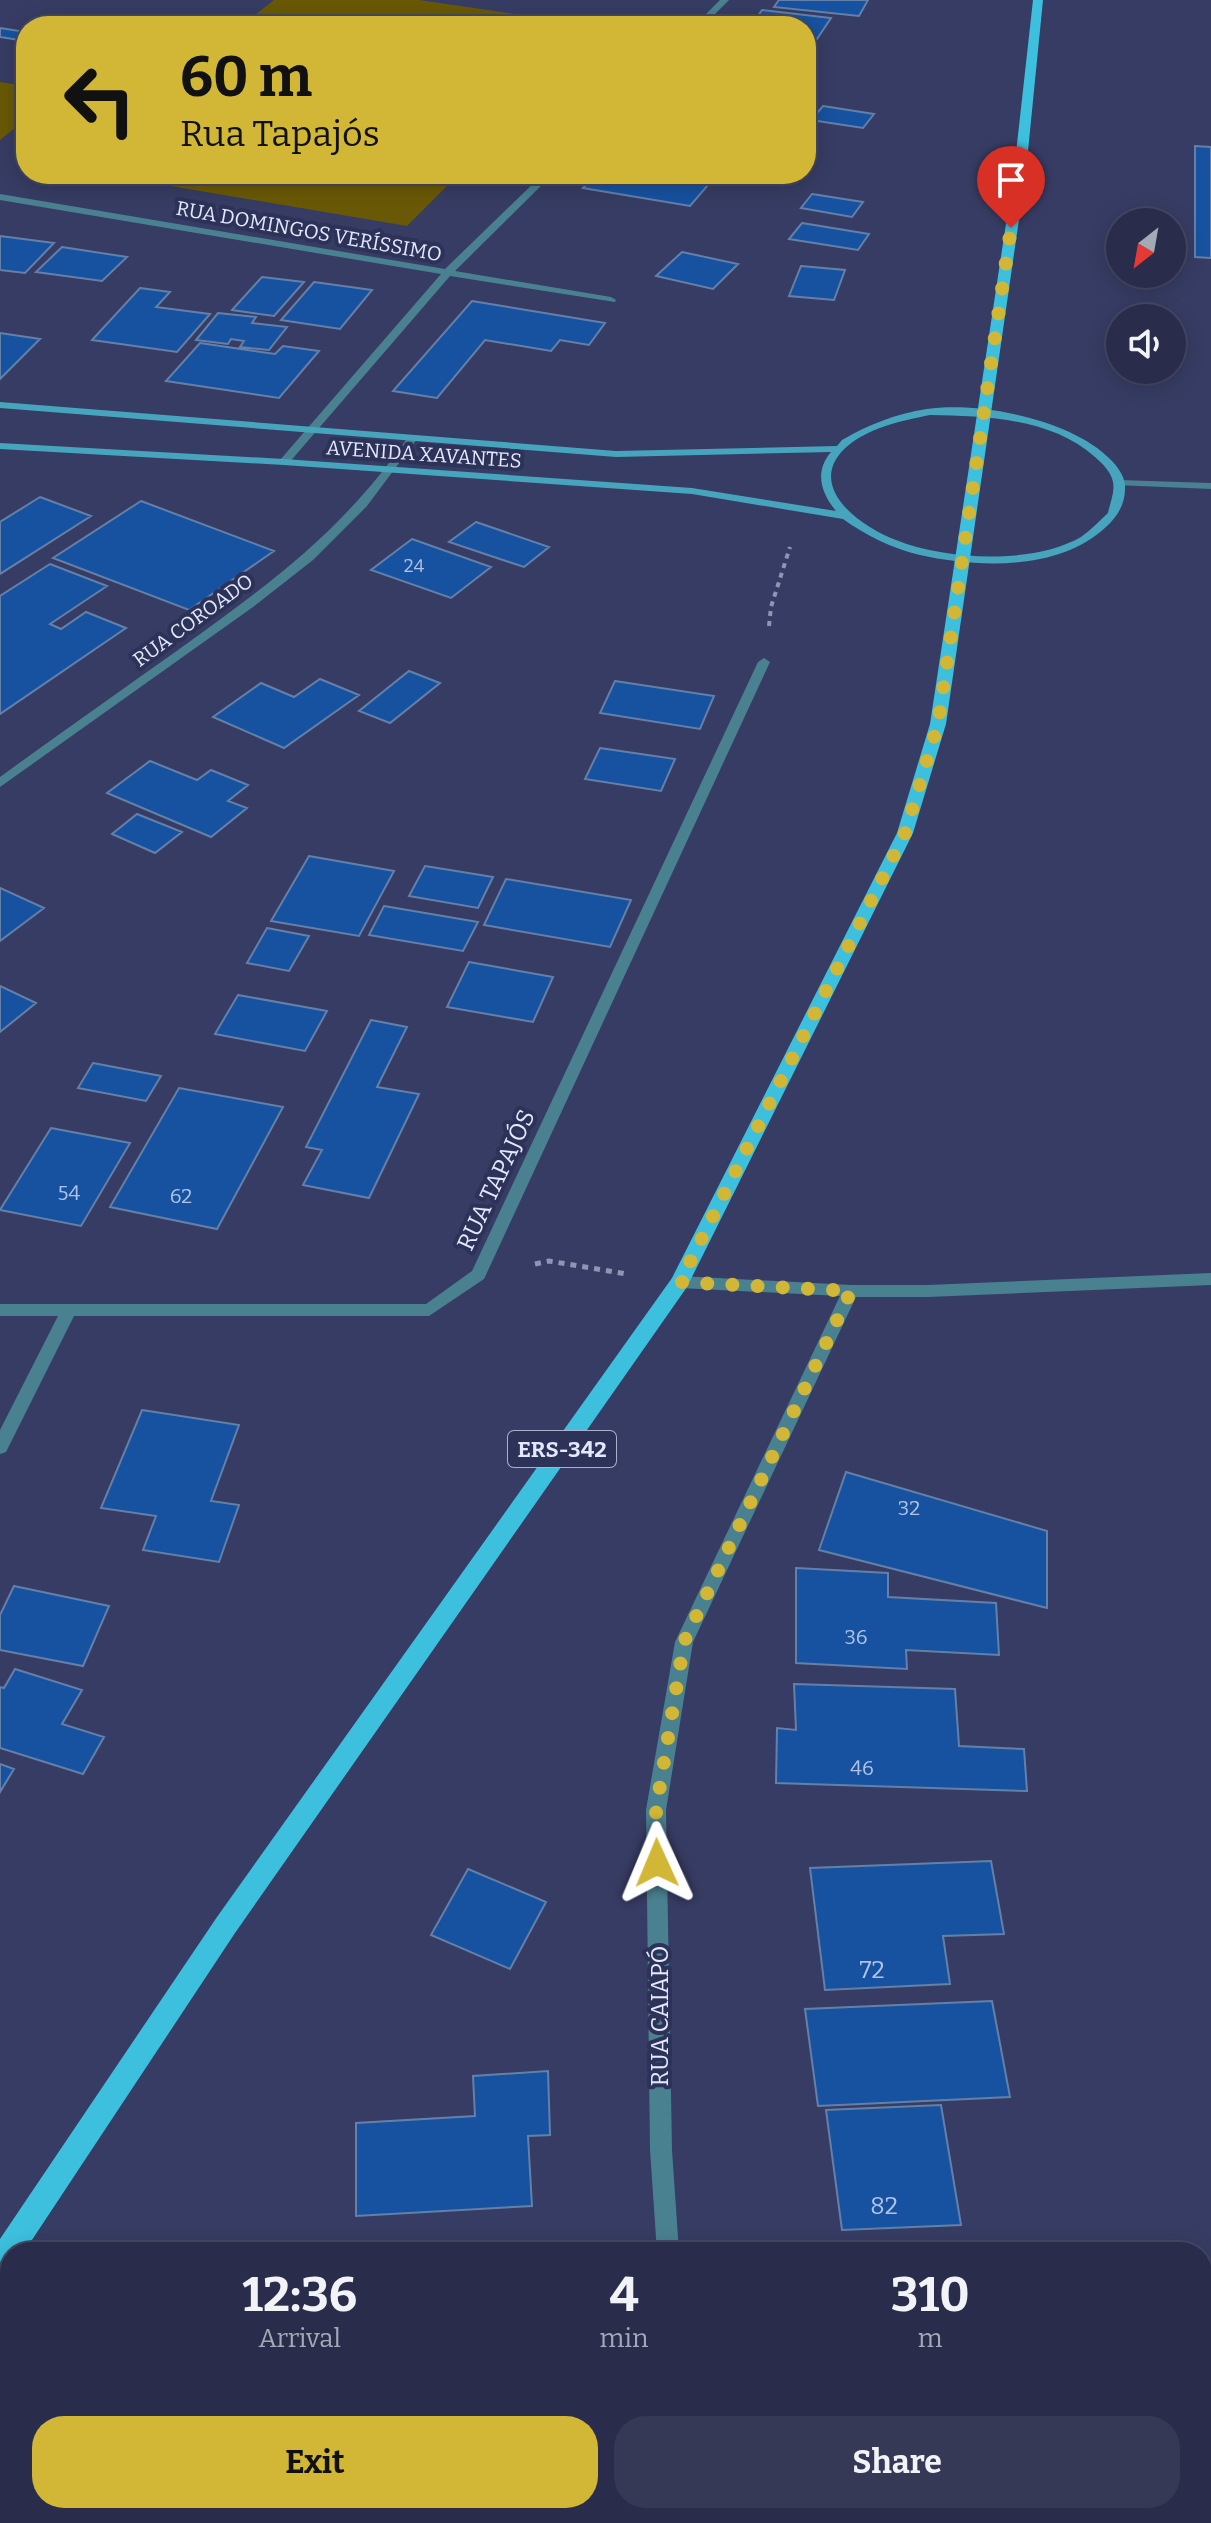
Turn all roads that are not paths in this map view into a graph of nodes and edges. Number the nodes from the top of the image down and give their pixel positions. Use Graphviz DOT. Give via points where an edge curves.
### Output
graph roads {
  1 [pos="725,0"];
  2 [pos="1038,0"];
  3 [pos="708,16"];
  4 [pos="538,184"];
  5 [pos="0,197"];
  6 [pos="447,273"];
  7 [pos="611,300"];
  8 [pos="0,405"];
  9 [pos="986,412"];
  10 [pos="310,432"];
  11 [pos="412,439"];
  12 [pos="0,446"];
  13 [pos="837,449"];
  14 [pos="284,462"];
  15 [pos="392,470"];
  16 [pos="1119,483"];
  17 [pos="1211,486"];
  18 [pos="844,516"];
  19 [pos="964,559"];
  20 [pos="764,662"];
  21 [pos="0,783"];
  22 [pos="1211,1279"];
  23 [pos="680,1282"];
  24 [pos="851,1291"];
  25 [pos="0,1310"];
  26 [pos="69,1310"];
  27 [pos="0,1447"];
  28 [pos="14,2242"];
  29 [pos="667,2242"];
  1 -- 3 [label="street"];
  2 -- 9 [label="main road, ERS-342"];
  4 -- 6 [label="street"];
  5 -- 6 [label="street, RUA DOMINGOS VERÍSSIMO"];
  6 -- 7 [label="street, RUA DOMINGOS VERÍSSIMO"];
  6 -- 10 [label="street"];
  8 -- 10 [label="main road, AVENIDA XAVANTES"];
  9 -- 13 [label="main road, AVENIDA XAVANTES" via="917,415 877,425"];
  9 -- 16 [label="main road, AVENIDA XAVANTES" via="1034,421 1074,437 1104,458"];
  9 -- 19 [label="main road, ERS-342"];
  10 -- 11 [label="main road, AVENIDA XAVANTES"];
  10 -- 14 [label="street"];
  11 -- 13 [label="main road, AVENIDA XAVANTES" via="616,454"];
  11 -- 15 [label="street, RUA COROADO"];
  12 -- 14 [label="main road, AVENIDA XAVANTES"];
  13 -- 18 [label="main road, AVENIDA XAVANTES" via="823,476 827,496"];
  14 -- 15 [label="main road, AVENIDA XAVANTES"];
  15 -- 18 [label="main road, AVENIDA XAVANTES" via="692,491"];
  15 -- 21 [label="street, RUA COROADO" via="334,538 270,590"];
  16 -- 17 [label="street"];
  16 -- 19 [label="main road, AVENIDA XAVANTES" via="1114,514 1082,541 1029,557"];
  18 -- 19 [label="main road, AVENIDA XAVANTES" via="875,536"];
  19 -- 23 [label="main road, ERS-342" via="938,724 905,833"];
  20 -- 26 [label="street, RUA TAPAJÓS" via="478,1275 429,1310"];
  22 -- 24 [label="street"];
  23 -- 24 [label="street"];
  23 -- 28 [label="main road, ERS-342" via="226,1925"];
  24 -- 29 [label="street, RUA CAIAPÓ" via="684,1642 656,1810"];
  25 -- 26 [label="street, RUA TAPAJÓS"];
  26 -- 27 [label="street"];
}
